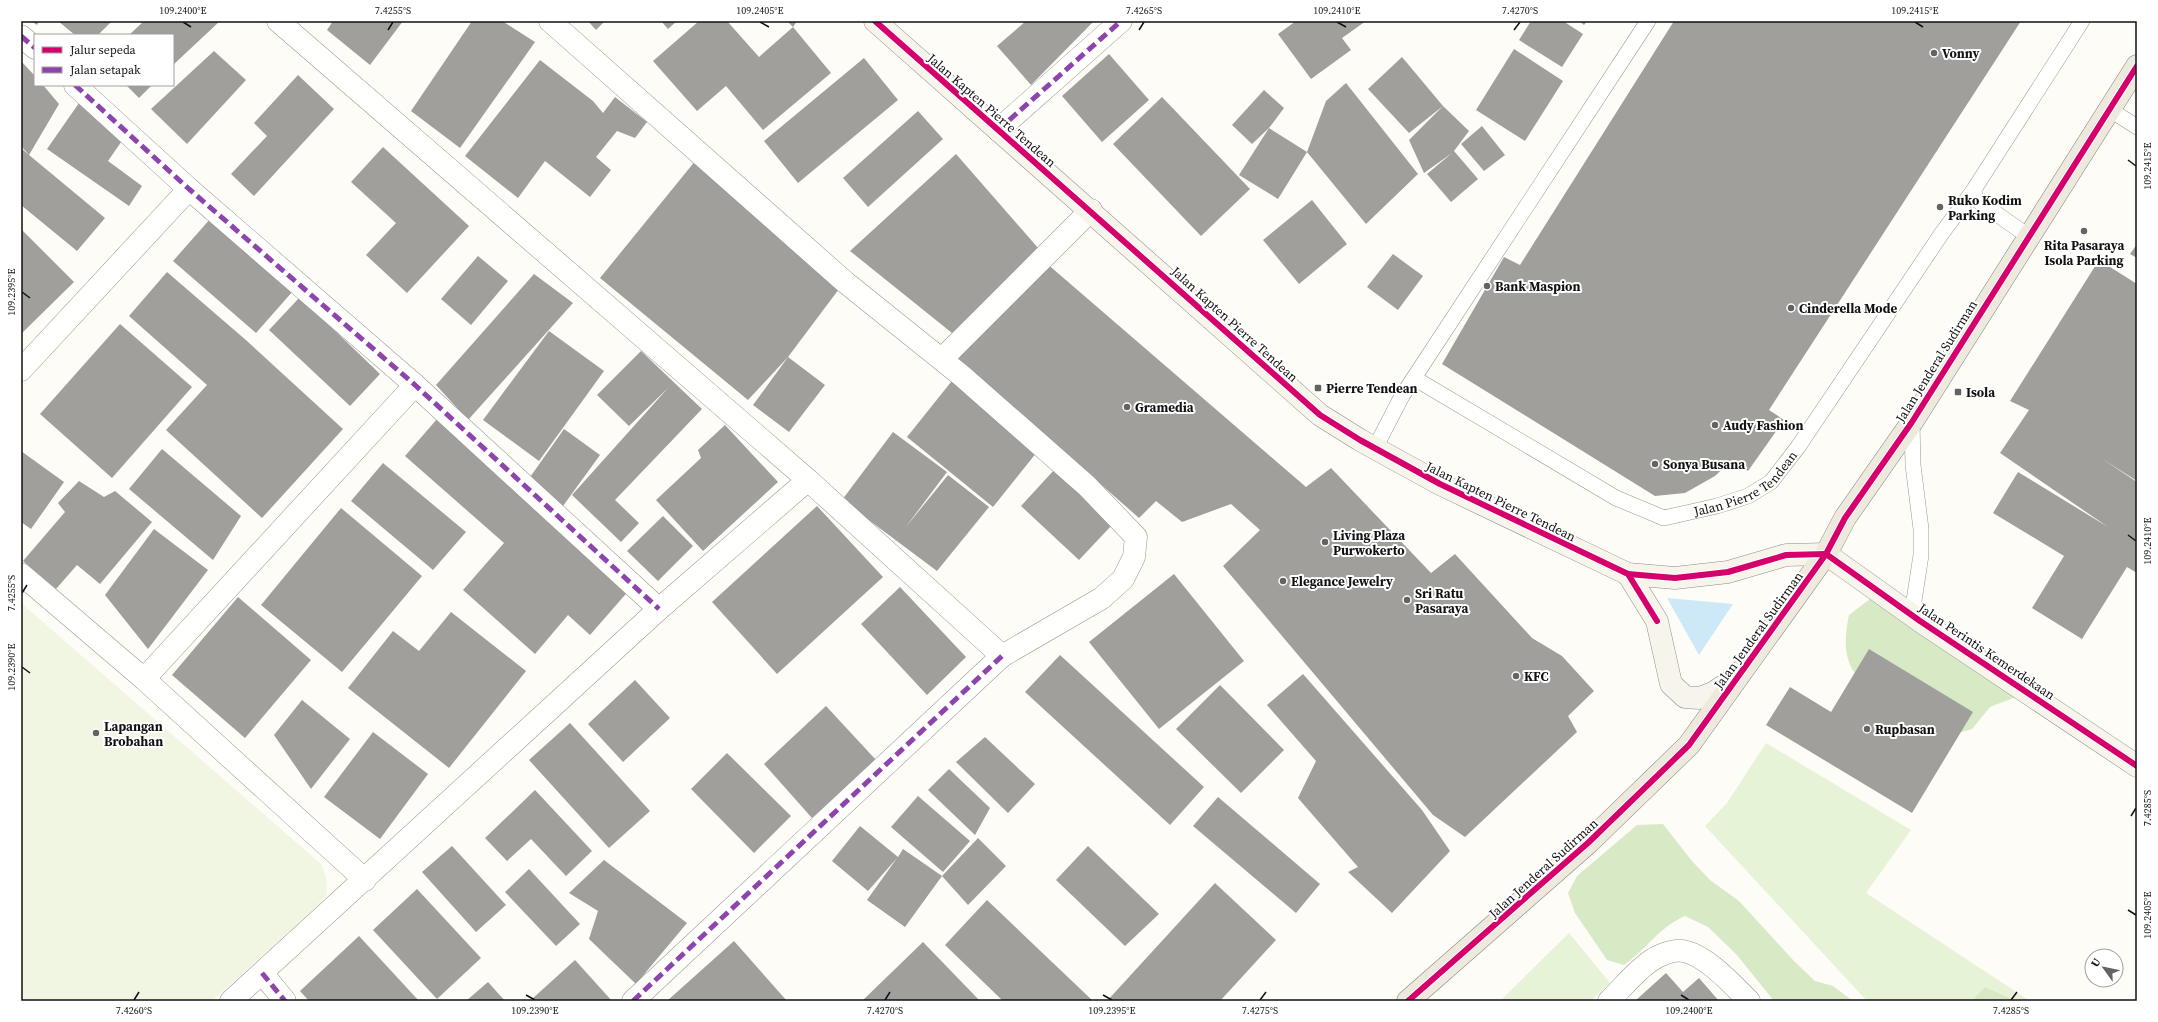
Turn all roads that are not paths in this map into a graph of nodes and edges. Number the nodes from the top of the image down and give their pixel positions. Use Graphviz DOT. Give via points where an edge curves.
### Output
graph roads {
  1 [pos="278,21"];
  2 [pos="550,21"];
  3 [pos="875,21"];
  4 [pos="1121,21"];
  5 [pos="1648,21"];
  6 [pos="2082,21"];
  7 [pos="21,36"];
  8 [pos="34,47"];
  9 [pos="2137,66"];
  10 [pos="76,86"];
  11 [pos="2109,109"];
  12 [pos="2137,127"];
  13 [pos="998,130"];
  14 [pos="189,189"];
  15 [pos="1974,191"];
  16 [pos="1091,210"];
  17 [pos="2028,236"];
  18 [pos="942,359"];
  19 [pos="21,370"];
  20 [pos="1414,378"];
  21 [pos="415,385"];
  22 [pos="1912,422"];
  23 [pos="1374,448"];
  24 [pos="808,480"];
  25 [pos="1826,554"];
  26 [pos="21,574"];
  27 [pos="1628,574"];
  28 [pos="660,609"];
  29 [pos="1912,614"];
  30 [pos="1002,656"];
  31 [pos="1740,674"];
  32 [pos="144,679"];
  33 [pos="2137,766"];
  34 [pos="365,880"];
  35 [pos="262,973"];
  36 [pos="231,1001"];
  37 [pos="285,1001"];
  38 [pos="633,1001"];
  39 [pos="1408,1001"];
  40 [pos="1609,1001"];
  41 [pos="1749,1001"];
  1 -- 24 [label="street"];
  2 -- 18 [label="street" via="844,282"];
  3 -- 13 [label="main road, Jalan Kapten Pierre Tendean"];
  4 -- 13 [label="street"];
  5 -- 20 [label="lane"];
  6 -- 15 [label="lane, Jalan Pierre Tendean"];
  7 -- 8 [label="street"];
  9 -- 11 [label="main road, Jalan Jenderal Sudirman"];
  10 -- 14 [label="street"];
  11 -- 12 [label="lane"];
  11 -- 17 [label="main road, Jalan Jenderal Sudirman"];
  13 -- 16 [label="main road, Jalan Kapten Pierre Tendean"];
  14 -- 19 [label="street"];
  14 -- 21 [label="street"];
  15 -- 17 [label="lane" via="1977,200"];
  15 -- 20 [label="lane, Jalan Pierre Tendean" via="1942,233 1798,447 1771,482 1748,496 1664,518 1616,498"];
  16 -- 18 [label="street"];
  16 -- 23 [label="main road, Jalan Kapten Pierre Tendean" via="1320,414"];
  17 -- 22 [label="main road, Jalan Jenderal Sudirman"];
  18 -- 30 [label="street" via="1087,486 1136,538 1134,557 1123,579 1102,598"];
  20 -- 23 [label="lane"];
  21 -- 28 [label="street"];
  21 -- 32 [label="street"];
  22 -- 25 [label="main road, Jalan Jenderal Sudirman" via="1850,511"];
  22 -- 29 [label="lane" via="1921,555"];
  23 -- 27 [label="main road, Jalan Kapten Pierre Tendean" via="1440,484"];
  24 -- 28 [label="street"];
  24 -- 30 [label="street"];
  25 -- 27 [label="main road" via="1786,555 1728,572 1705,575 1675,578"];
  25 -- 29 [label="main road, Jalan Perintis Kemerdekaan"];
  25 -- 31 [label="main road, Jalan Jenderal Sudirman"];
  26 -- 32 [label="street"];
  27 -- 31 [label="main road" via="1657,621 1671,684 1685,697 1699,698 1713,693"];
  28 -- 34 [label="street"];
  29 -- 33 [label="main road, Jalan Perintis Kemerdekaan"];
  30 -- 38 [label="street"];
  31 -- 39 [label="main road, Jalan Jenderal Sudirman" via="1689,745 1589,842"];
  32 -- 34 [label="street"];
  34 -- 35 [label="street"];
  35 -- 36 [label="street"];
  35 -- 37 [label="street"];
  40 -- 41 [label="street" via="1658,956 1683,951 1699,957"];
}
